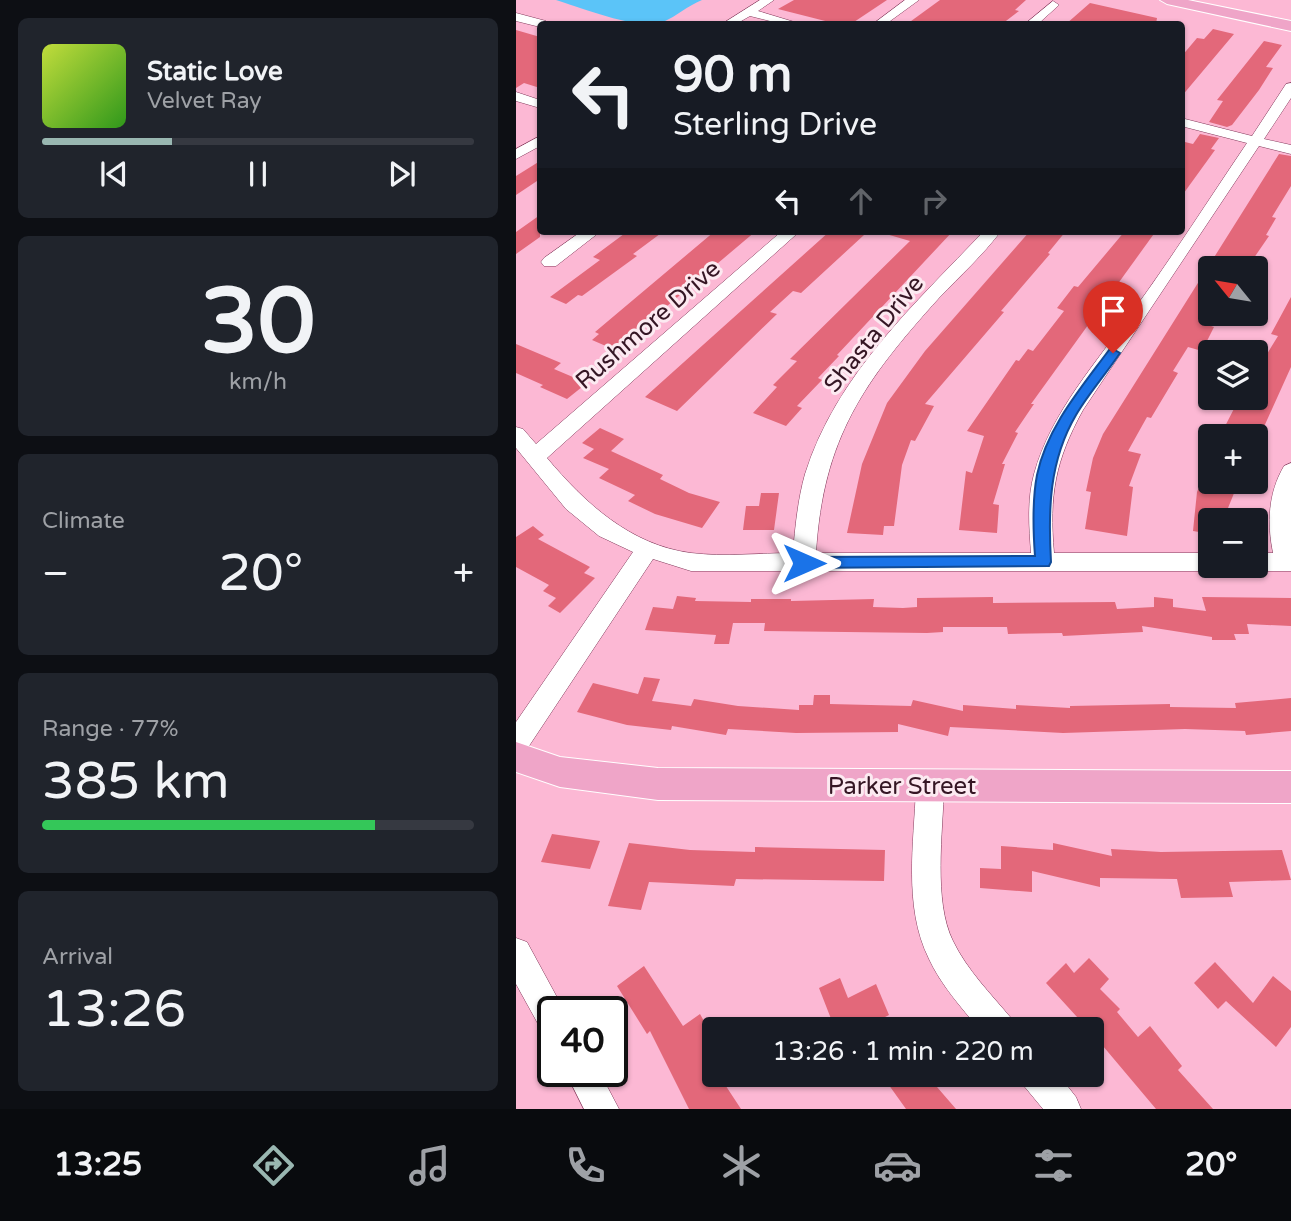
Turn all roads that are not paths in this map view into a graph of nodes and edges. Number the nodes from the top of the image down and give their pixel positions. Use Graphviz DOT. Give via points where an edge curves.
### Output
graph roads {
  1 [pos="768,0"];
  2 [pos="913,0"];
  3 [pos="1167,0"];
  4 [pos="1053,5"];
  5 [pos="748,12"];
  6 [pos="516,17"];
  7 [pos="733,21"];
  8 [pos="783,21"];
  9 [pos="883,21"];
  10 [pos="1034,21"];
  11 [pos="537,23"];
  12 [pos="1291,26"];
  13 [pos="1291,87"];
  14 [pos="516,96"];
  15 [pos="537,103"];
  16 [pos="1185,123"];
  17 [pos="1255,141"];
  18 [pos="537,142"];
  19 [pos="1291,150"];
  20 [pos="516,155"];
  21 [pos="587,235"];
  22 [pos="787,235"];
  23 [pos="989,235"];
  24 [pos="550,262"];
  25 [pos="516,434"];
  26 [pos="535,457"];
  27 [pos="1291,471"];
  28 [pos="648,550"];
  29 [pos="1043,562"];
  30 [pos="1198,562"];
  31 [pos="1268,562"];
  32 [pos="1288,562"];
  33 [pos="804,563"];
  34 [pos="516,744"];
  35 [pos="516,757"];
  36 [pos="930,787"];
  37 [pos="1291,787"];
  38 [pos="516,953"];
  39 [pos="540,996"];
  40 [pos="990,1017"];
  41 [pos="590,1087"];
  42 [pos="1046,1087"];
  43 [pos="602,1109"];
  44 [pos="1064,1109"];
  1 -- 5 [label="street"];
  2 -- 9 [label="street"];
  3 -- 12 [label="main road"];
  4 -- 10 [label="street"];
  5 -- 7 [label="street"];
  5 -- 8 [label="street"];
  6 -- 11 [label="street"];
  13 -- 17 [label="street"];
  14 -- 15 [label="street"];
  16 -- 17 [label="street"];
  17 -- 19 [label="street"];
  17 -- 29 [label="street" via="1058,435 1044,474"];
  18 -- 20 [label="street"];
  21 -- 24 [label="street"];
  22 -- 26 [label="street, Rushmore Drive"];
  23 -- 33 [label="street, Shasta Drive" via="860,382 834,427 816,473"];
  25 -- 26 [label="street"];
  26 -- 28 [label="street" via="584,512"];
  27 -- 32 [label="street" via="1278,529"];
  28 -- 33 [label="street" via="691,562"];
  28 -- 34 [label="street"];
  29 -- 30 [label="street"];
  29 -- 33 [label="street"];
  31 -- 32 [label="street"];
  35 -- 36 [label="main road, Parker Street" via="560,772 658,784"];
  36 -- 37 [label="main road, Parker Street"];
  36 -- 40 [label="street" via="931,918 938,945"];
  38 -- 39 [label="street"];
  41 -- 43 [label="street"];
  42 -- 44 [label="street"];
}
